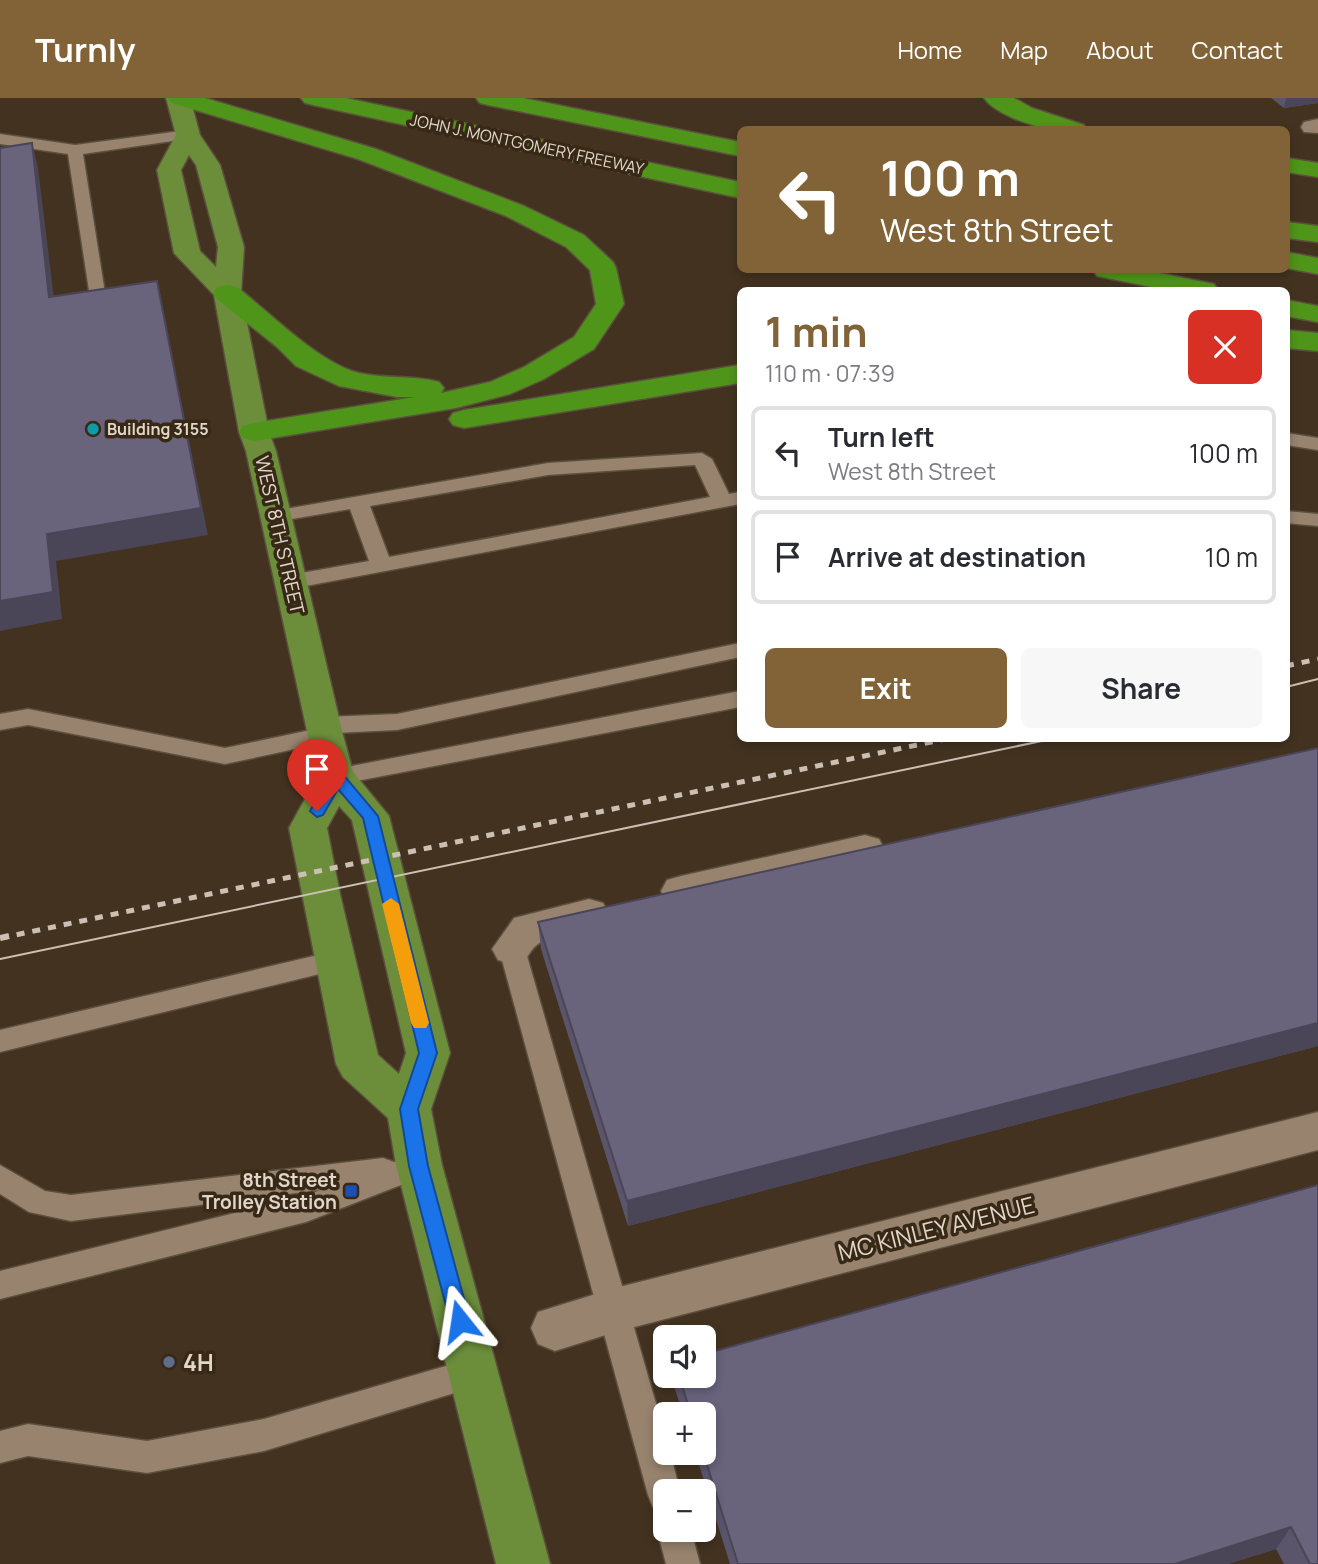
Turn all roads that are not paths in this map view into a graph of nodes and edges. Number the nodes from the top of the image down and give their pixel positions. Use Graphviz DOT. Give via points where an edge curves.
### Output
graph roads {
  1 [pos="179,98"];
  2 [pos="313,98"];
  3 [pos="488,98"];
  4 [pos="996,98"];
  5 [pos="1063,126"];
  6 [pos="187,135"];
  7 [pos="0,139"];
  8 [pos="737,148"];
  9 [pos="75,150"];
  10 [pos="1290,166"];
  11 [pos="1318,170"];
  12 [pos="737,189"];
  13 [pos="1290,230"];
  14 [pos="1318,234"];
  15 [pos="1290,261"];
  16 [pos="1318,266"];
  17 [pos="1122,273"];
  18 [pos="1190,287"];
  19 [pos="96,293"];
  20 [pos="227,293"];
  21 [pos="1290,309"];
  22 [pos="1318,314"];
  23 [pos="1290,339"];
  24 [pos="1318,342"];
  25 [pos="534,373"];
  26 [pos="737,374"];
  27 [pos="1290,440"];
  28 [pos="258,442"];
  29 [pos="1318,444"];
  30 [pos="731,500"];
  31 [pos="358,502"];
  32 [pos="275,516"];
  33 [pos="1290,517"];
  34 [pos="1318,520"];
  35 [pos="381,565"];
  36 [pos="290,582"];
  37 [pos="737,651"];
  38 [pos="737,700"];
  39 [pos="0,722"];
  40 [pos="324,730"];
  41 [pos="336,777"];
  42 [pos="899,842"];
  43 [pos="512,949"];
  44 [pos="335,961"];
  45 [pos="0,1041"];
  46 [pos="409,1109"];
  47 [pos="1318,1131"];
  48 [pos="419,1166"];
  49 [pos="0,1178"];
  50 [pos="0,1285"];
  51 [pos="615,1310"];
  52 [pos="555,1328"];
  53 [pos="473,1373"];
  54 [pos="0,1447"];
  55 [pos="660,1479"];
  56 [pos="677,1542"];
  57 [pos="523,1564"];
  58 [pos="683,1564"];
  1 -- 6 [label="main road, WEST 8TH STREET"];
  1 -- 25 [label="highway" via="367,154 515,211 575,241 603,268 610,304 584,343"];
  2 -- 12 [label="highway, JOHN J. MONTGOMERY FREEWAY"];
  3 -- 8 [label="highway, JOHN J. MONTGOMERY FREEWAY"];
  4 -- 5 [label="highway"];
  6 -- 9 [label="lane"];
  6 -- 20 [label="main road, WEST 8TH STREET" via="208,165 231,247"];
  6 -- 20 [label="main road" via="169,170 187,253"];
  7 -- 9 [label="lane"];
  9 -- 19 [label="lane"];
  10 -- 11 [label="highway"];
  13 -- 14 [label="highway"];
  15 -- 16 [label="highway"];
  17 -- 18 [label="highway"];
  20 -- 25 [label="highway" via="306,360 349,380 397,388 446,388"];
  20 -- 28 [label="main road, WEST 8TH STREET"];
  21 -- 22 [label="highway"];
  23 -- 24 [label="highway"];
  25 -- 28 [label="highway" via="500,388"];
  26 -- 28 [label="highway"];
  27 -- 29 [label="lane"];
  28 -- 32 [label="main road, WEST 8TH STREET"];
  30 -- 31 [label="lane" via="702,459 548,468"];
  30 -- 35 [label="lane"];
  31 -- 32 [label="lane"];
  31 -- 35 [label="lane"];
  32 -- 36 [label="main road, WEST 8TH STREET"];
  33 -- 34 [label="lane"];
  35 -- 36 [label="lane"];
  36 -- 40 [label="main road, WEST 8TH STREET"];
  37 -- 40 [label="lane" via="397,722"];
  38 -- 41 [label="lane"];
  39 -- 40 [label="lane" via="28,717 225,756"];
  40 -- 41 [label="main road, WEST 8TH STREET"];
  41 -- 44 [label="main road" via="308,828"];
  41 -- 46 [label="main road, WEST 8TH STREET" via="370,816 428,1053"];
  42 -- 43 [label="street" via="528,929"];
  43 -- 51 [label="lane"];
  44 -- 45 [label="lane"];
  44 -- 46 [label="main road" via="358,1064"];
  46 -- 48 [label="main road, WEST 8TH STREET"];
  47 -- 51 [label="street, MC KINLEY AVENUE"];
  48 -- 49 [label="lane" via="71,1208 38,1203"];
  48 -- 50 [label="lane" via="306,1209"];
  48 -- 53 [label="main road, WEST 8TH STREET"];
  51 -- 52 [label="street, MC KINLEY AVENUE"];
  51 -- 55 [label="lane"];
  53 -- 54 [label="lane" via="264,1435 147,1457 28,1440"];
  53 -- 57 [label="main road, WEST 8TH STREET"];
  56 -- 58 [label="lane"];
}
